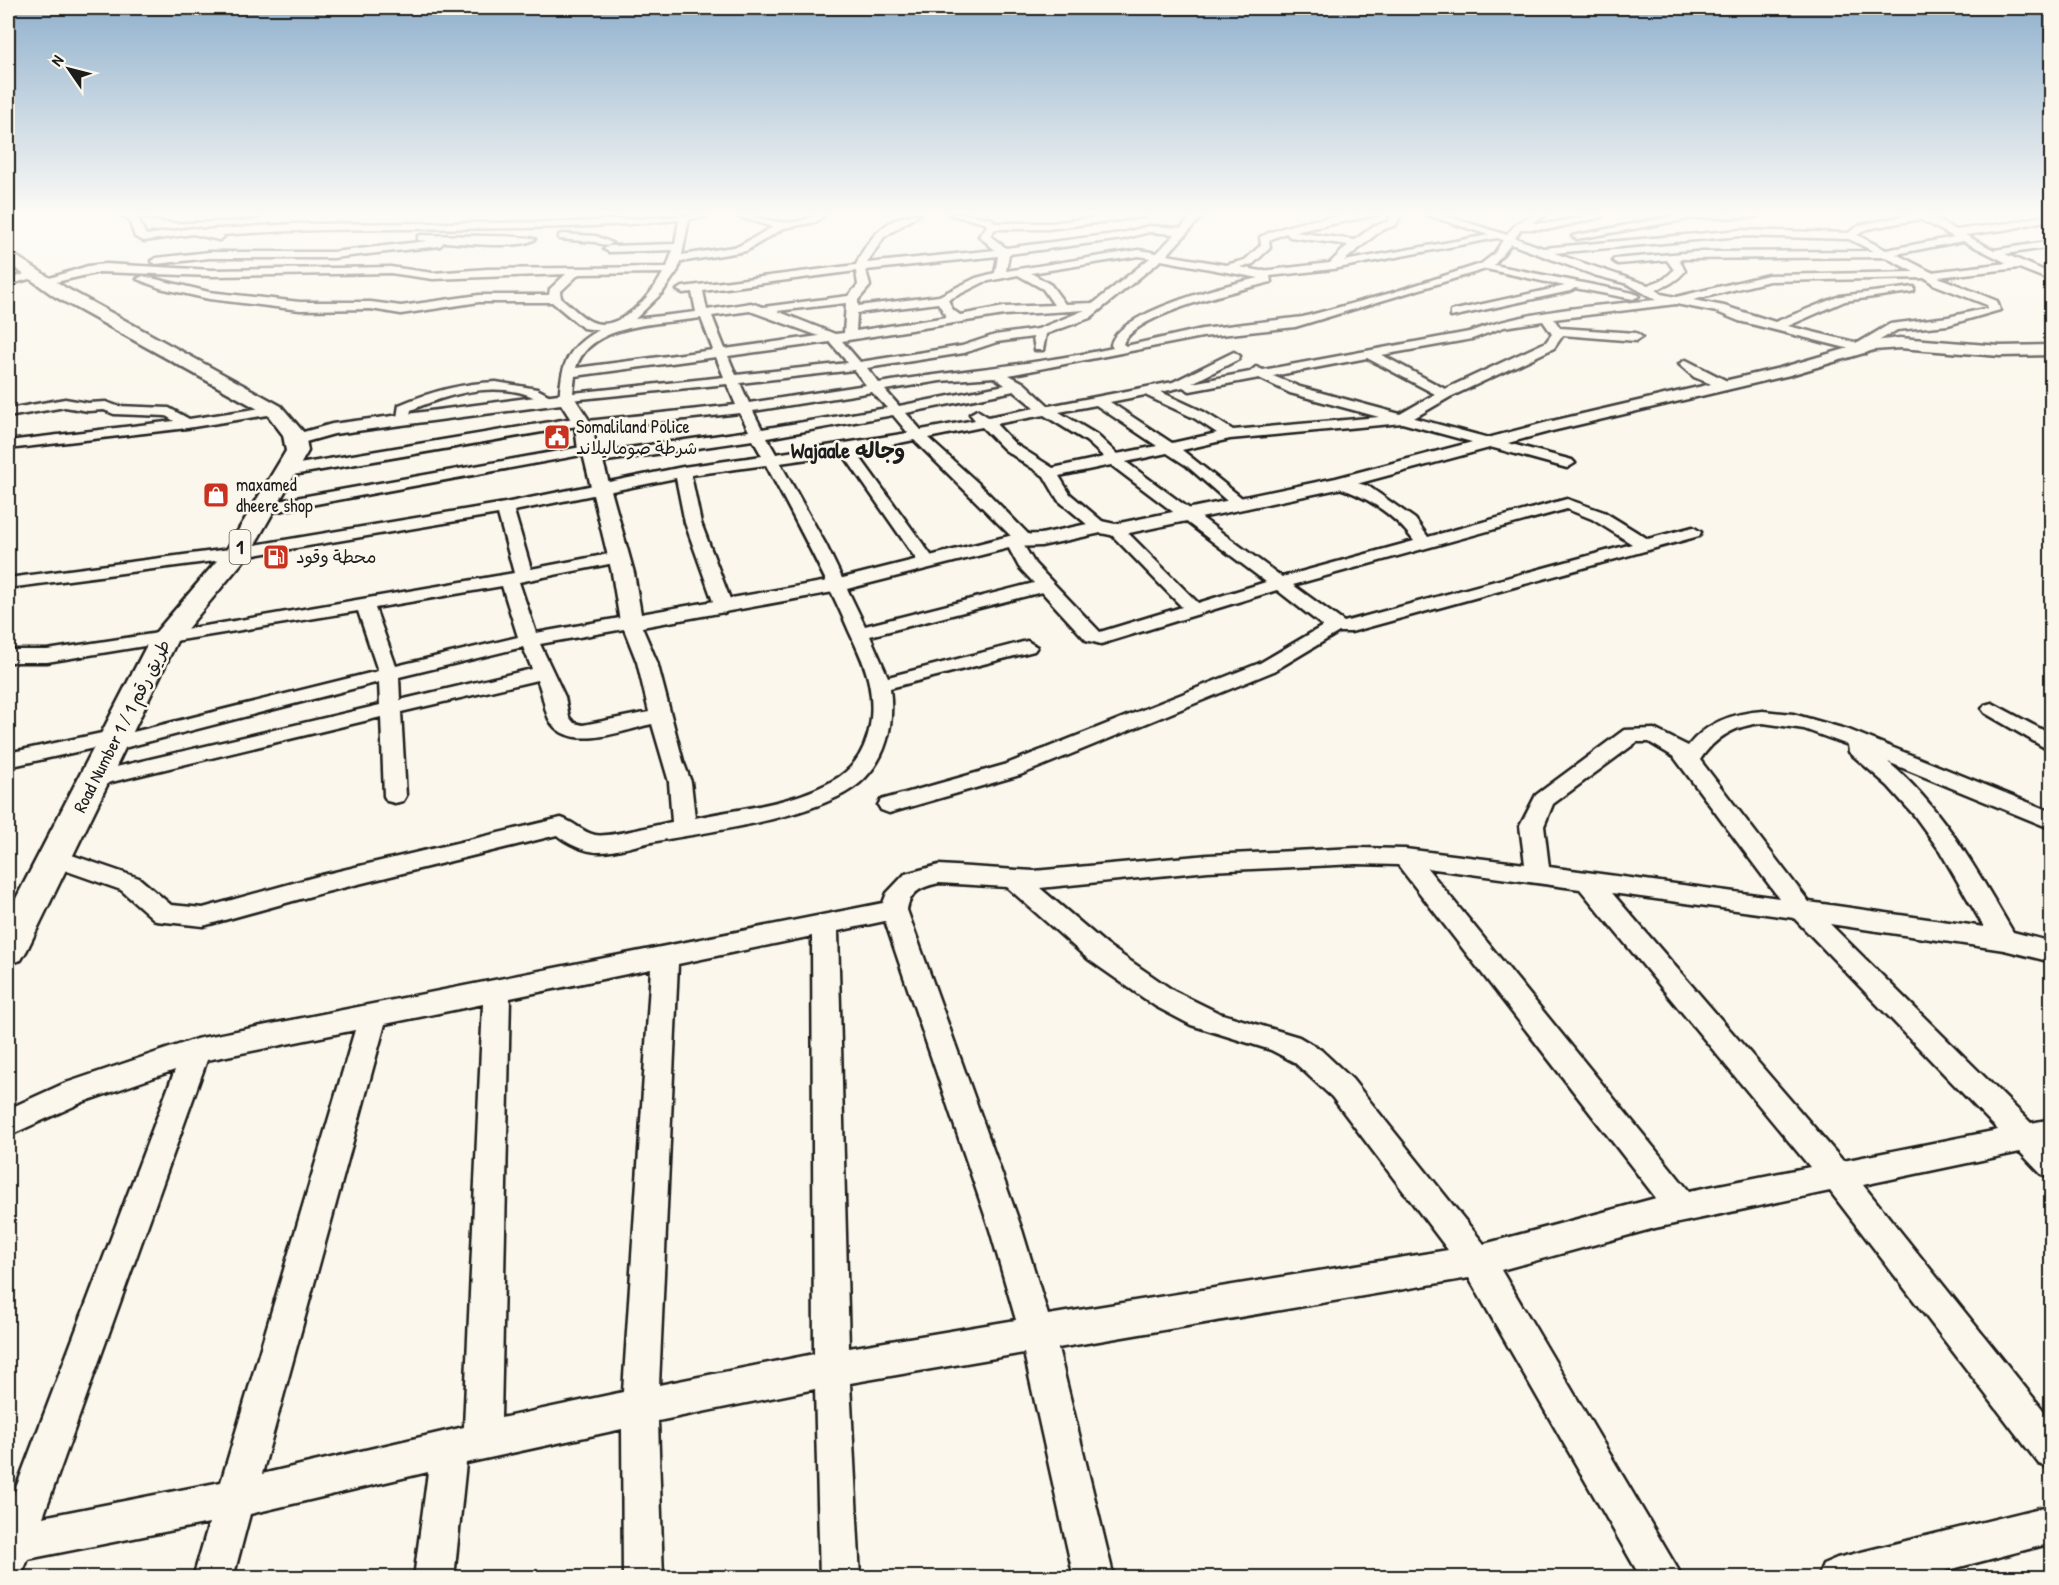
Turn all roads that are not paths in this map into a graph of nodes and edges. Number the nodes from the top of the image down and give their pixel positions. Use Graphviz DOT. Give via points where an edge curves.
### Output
graph roads {
  1 [pos="51,288"];
  2 [pos="170,288"];
  3 [pos="469,288"];
  4 [pos="488,288"];
  5 [pos="558,288"];
  6 [pos="661,288"];
  7 [pos="697,288"];
  8 [pos="729,288"];
  9 [pos="863,288"];
  10 [pos="964,288"];
  11 [pos="1048,288"];
  12 [pos="1120,288"];
  13 [pos="1232,288"];
  14 [pos="1417,288"];
  15 [pos="1573,288"];
  16 [pos="1583,288"];
  17 [pos="1639,288"];
  18 [pos="1659,288"];
  19 [pos="1736,288"];
  20 [pos="1892,288"];
  21 [pos="1957,288"];
  22 [pos="659,291"];
  23 [pos="1653,293"];
  24 [pos="555,298"];
  25 [pos="942,299"];
  26 [pos="1677,299"];
  27 [pos="851,304"];
  28 [pos="1098,306"];
  29 [pos="756,308"];
  30 [pos="1062,308"];
  31 [pos="1455,314"];
  32 [pos="706,315"];
  33 [pos="1546,317"];
  34 [pos="956,318"];
  35 [pos="1308,320"];
  36 [pos="940,322"];
  37 [pos="619,324"];
  38 [pos="1777,326"];
  39 [pos="1557,331"];
  40 [pos="1040,332"];
  41 [pos="1202,333"];
  42 [pos="850,336"];
  43 [pos="1636,337"];
  44 [pos="833,338"];
  45 [pos="1215,344"];
  46 [pos="1863,348"];
  47 [pos="1122,349"];
  48 [pos="958,350"];
  49 [pos="2052,350"];
  50 [pos="720,355"];
  51 [pos="1371,355"];
  52 [pos="1234,356"];
  53 [pos="1686,364"];
  54 [pos="857,366"];
  55 [pos="1040,366"];
  56 [pos="569,373"];
  57 [pos="997,373"];
  58 [pos="1259,373"];
  59 [pos="974,376"];
  60 [pos="940,378"];
  61 [pos="730,380"];
  62 [pos="876,386"];
  63 [pos="1019,386"];
  64 [pos="1726,386"];
  65 [pos="1154,390"];
  66 [pos="1445,394"];
  67 [pos="964,398"];
  68 [pos="557,399"];
  69 [pos="1099,401"];
  70 [pos="744,408"];
  71 [pos="895,410"];
  72 [pos="274,411"];
  73 [pos="1048,411"];
  74 [pos="8,413"];
  75 [pos="1402,419"];
  76 [pos="582,423"];
  77 [pos="985,423"];
  78 [pos="187,424"];
  79 [pos="507,432"];
  80 [pos="917,434"];
  81 [pos="756,435"];
  82 [pos="1230,435"];
  83 [pos="295,440"];
  84 [pos="1487,443"];
  85 [pos="8,444"];
  86 [pos="847,449"];
  87 [pos="1173,449"];
  88 [pos="590,454"];
  89 [pos="770,460"];
  90 [pos="1114,460"];
  91 [pos="508,464"];
  92 [pos="1567,464"];
  93 [pos="287,471"];
  94 [pos="683,472"];
  95 [pos="1050,473"];
  96 [pos="1338,483"];
  97 [pos="600,487"];
  98 [pos="1241,505"];
  99 [pos="505,508"];
  100 [pos="262,509"];
  101 [pos="1187,516"];
  102 [pos="1108,528"];
  103 [pos="1693,532"];
  104 [pos="1019,541"];
  105 [pos="1424,543"];
  106 [pos="1645,545"];
  107 [pos="237,553"];
  108 [pos="619,557"];
  109 [pos="927,562"];
  110 [pos="516,577"];
  111 [pos="8,583"];
  112 [pos="1278,584"];
  113 [pos="839,585"];
  114 [pos="1045,586"];
  115 [pos="364,603"];
  116 [pos="724,607"];
  117 [pos="1195,609"];
  118 [pos="631,622"];
  119 [pos="1336,626"];
  120 [pos="859,633"];
  121 [pos="164,639"];
  122 [pos="529,640"];
  123 [pos="1027,647"];
  124 [pos="13,659"];
  125 [pos="544,672"];
  126 [pos="389,675"];
  127 [pos="880,685"];
  128 [pos="1992,709"];
  129 [pos="389,710"];
  130 [pos="661,716"];
  131 [pos="1843,735"];
  132 [pos="114,741"];
  133 [pos="2052,745"];
  134 [pos="8,760"];
  135 [pos="1689,761"];
  136 [pos="95,779"];
  137 [pos="395,795"];
  138 [pos="890,805"];
  139 [pos="2052,821"];
  140 [pos="684,828"];
  141 [pos="1405,857"];
  142 [pos="55,858"];
  143 [pos="1538,873"];
  144 [pos="1586,879"];
  145 [pos="1015,880"];
  146 [pos="894,910"];
  147 [pos="1801,910"];
  148 [pos="825,924"];
  149 [pos="2004,940"];
  150 [pos="8,950"];
  151 [pos="2052,952"];
  152 [pos="665,956"];
  153 [pos="497,991"];
  154 [pos="374,1013"];
  155 [pos="196,1051"];
  156 [pos="8,1123"];
  157 [pos="2039,1135"];
  158 [pos="2052,1164"];
  159 [pos="1836,1175"];
  160 [pos="1682,1207"];
  161 [pos="1477,1261"];
  162 [pos="1037,1334"];
  163 [pos="832,1368"];
  164 [pos="640,1406"];
  165 [pos="465,1447"];
  166 [pos="2052,1451"];
  167 [pos="238,1498"];
  168 [pos="2052,1524"];
  169 [pos="10,1548"];
  170 [pos="213,1578"];
  171 [pos="434,1578"];
  172 [pos="643,1578"];
  173 [pos="840,1578"];
  174 [pos="1094,1578"];
  175 [pos="1663,1578"];
  176 [pos="1837,1578"];
  1 -- 72 [label="highway"];
  2 -- 3 [label="street" via="243,302 401,310"];
  4 -- 24 [label="street"];
  5 -- 24 [label="street" via="554,291"];
  6 -- 22 [label="street"];
  7 -- 22 [label="street"];
  7 -- 32 [label="street" via="700,309"];
  8 -- 29 [label="street"];
  9 -- 27 [label="street"];
  10 -- 25 [label="street"];
  11 -- 30 [label="street"];
  12 -- 28 [label="street"];
  13 -- 47 [label="street" via="1210,293 1136,326 1118,339"];
  14 -- 35 [label="street"];
  15 -- 31 [label="street"];
  16 -- 23 [label="street" via="1630,296"];
  17 -- 23 [label="street"];
  18 -- 23 [label="street"];
  19 -- 26 [label="street"];
  20 -- 38 [label="street" via="1823,305 1815,312"];
  21 -- 46 [label="street" via="1993,303 1994,310 1948,321 1894,327"];
  22 -- 37 [label="street"];
  23 -- 26 [label="street"];
  24 -- 37 [label="street" via="587,325"];
  25 -- 27 [label="street"];
  25 -- 34 [label="street"];
  26 -- 33 [label="street"];
  26 -- 38 [label="street"];
  27 -- 29 [label="street"];
  27 -- 42 [label="street"];
  28 -- 30 [label="street"];
  28 -- 40 [label="street" via="1086,315"];
  29 -- 32 [label="street"];
  29 -- 44 [label="street"];
  30 -- 34 [label="street"];
  32 -- 37 [label="street"];
  32 -- 50 [label="street"];
  33 -- 39 [label="street"];
  33 -- 51 [label="street"];
  34 -- 36 [label="street"];
  35 -- 41 [label="street"];
  35 -- 52 [label="street" via="1223,349"];
  36 -- 42 [label="street"];
  36 -- 48 [label="street"];
  37 -- 56 [label="street" via="580,349"];
  38 -- 46 [label="street"];
  39 -- 43 [label="street"];
  39 -- 66 [label="street" via="1557,337 1544,349"];
  40 -- 48 [label="street"];
  40 -- 55 [label="street"];
  41 -- 45 [label="street"];
  41 -- 47 [label="street"];
  42 -- 44 [label="street"];
  44 -- 50 [label="street"];
  44 -- 54 [label="street"];
  46 -- 49 [label="street" via="1900,343 2000,351"];
  46 -- 64 [label="street"];
  47 -- 55 [label="street"];
  48 -- 54 [label="street"];
  48 -- 59 [label="street"];
  50 -- 56 [label="street"];
  50 -- 61 [label="street"];
  51 -- 58 [label="street"];
  51 -- 66 [label="street"];
  52 -- 58 [label="street"];
  52 -- 65 [label="street" via="1178,385"];
  53 -- 64 [label="street"];
  54 -- 61 [label="street"];
  54 -- 62 [label="street"];
  55 -- 57 [label="street"];
  56 -- 68 [label="street"];
  57 -- 59 [label="street"];
  57 -- 63 [label="street"];
  58 -- 65 [label="street"];
  58 -- 75 [label="street" via="1295,390"];
  59 -- 60 [label="street"];
  60 -- 62 [label="street"];
  60 -- 67 [label="street"];
  61 -- 68 [label="street"];
  61 -- 70 [label="street"];
  62 -- 70 [label="street"];
  62 -- 71 [label="street"];
  63 -- 67 [label="street"];
  63 -- 73 [label="street"];
  64 -- 84 [label="street"];
  65 -- 69 [label="street"];
  65 -- 82 [label="street"];
  66 -- 75 [label="street"];
  67 -- 71 [label="street"];
  67 -- 77 [label="street"];
  68 -- 76 [label="street"];
  68 -- 83 [label="street" via="332,429"];
  69 -- 73 [label="street"];
  69 -- 87 [label="street"];
  70 -- 76 [label="street"];
  70 -- 81 [label="street"];
  71 -- 80 [label="street"];
  71 -- 81 [label="street"];
  72 -- 78 [label="street"];
  72 -- 83 [label="highway"];
  73 -- 77 [label="street"];
  73 -- 90 [label="street" via="1106,448"];
  74 -- 78 [label="street" via="66,404 106,406 114,410 169,412"];
  75 -- 82 [label="street"];
  75 -- 84 [label="street"];
  76 -- 79 [label="street"];
  76 -- 88 [label="street"];
  77 -- 80 [label="street"];
  77 -- 95 [label="street" via="1010,447"];
  78 -- 85 [label="street"];
  79 -- 91 [label="street"];
  79 -- 93 [label="street"];
  80 -- 86 [label="street"];
  80 -- 104 [label="street" via="972,486"];
  81 -- 88 [label="street"];
  81 -- 89 [label="street"];
  82 -- 87 [label="street"];
  83 -- 93 [label="highway, Road Number 1 / طريق رقم 1 / 1" via="297,451"];
  84 -- 92 [label="street"];
  84 -- 96 [label="street"];
  86 -- 89 [label="street"];
  86 -- 109 [label="street"];
  87 -- 90 [label="street"];
  87 -- 98 [label="street"];
  88 -- 91 [label="street"];
  88 -- 97 [label="street"];
  89 -- 94 [label="street"];
  89 -- 113 [label="street"];
  90 -- 95 [label="street"];
  90 -- 101 [label="street"];
  91 -- 100 [label="street"];
  93 -- 100 [label="highway, Road Number 1 / طريق رقم 1 / 1"];
  94 -- 97 [label="street"];
  94 -- 116 [label="street" via="693,523"];
  95 -- 102 [label="street" via="1064,497"];
  96 -- 98 [label="street"];
  96 -- 105 [label="street" via="1362,489 1409,523"];
  97 -- 99 [label="street"];
  97 -- 108 [label="street"];
  98 -- 101 [label="street"];
  99 -- 107 [label="street"];
  99 -- 110 [label="street"];
  100 -- 107 [label="highway, Road Number 1 / طريق رقم 1 / 1"];
  101 -- 102 [label="street"];
  101 -- 112 [label="street"];
  102 -- 104 [label="street"];
  102 -- 117 [label="street"];
  103 -- 106 [label="street"];
  104 -- 109 [label="street"];
  104 -- 114 [label="street" via="1028,567"];
  105 -- 106 [label="street" via="1567,504 1615,524"];
  105 -- 112 [label="street"];
  106 -- 119 [label="street" via="1406,611"];
  107 -- 111 [label="street"];
  107 -- 121 [label="highway, Road Number 1 / طريق رقم 1 / 1"];
  108 -- 110 [label="street"];
  108 -- 118 [label="street"];
  109 -- 113 [label="street"];
  110 -- 115 [label="street"];
  110 -- 122 [label="street"];
  112 -- 117 [label="street"];
  112 -- 119 [label="street"];
  113 -- 116 [label="street"];
  113 -- 120 [label="street"];
  114 -- 117 [label="street" via="1093,636 1101,638"];
  114 -- 120 [label="street"];
  115 -- 121 [label="street"];
  115 -- 126 [label="street"];
  116 -- 118 [label="street"];
  118 -- 122 [label="street"];
  118 -- 130 [label="street" via="647,662"];
  119 -- 138 [label="street" via="1267,667 1012,770"];
  120 -- 127 [label="street"];
  121 -- 124 [label="street"];
  121 -- 132 [label="highway, Road Number 1 / طريق رقم 1 / 1"];
  122 -- 125 [label="street"];
  122 -- 126 [label="street"];
  123 -- 127 [label="street"];
  125 -- 129 [label="street"];
  125 -- 130 [label="street" via="559,718 567,729 598,730"];
  126 -- 129 [label="street"];
  126 -- 132 [label="street"];
  127 -- 140 [label="street" via="880,729 872,756 846,782 800,801"];
  128 -- 133 [label="street"];
  129 -- 136 [label="street"];
  129 -- 137 [label="street"];
  130 -- 140 [label="street" via="680,782"];
  131 -- 135 [label="street" via="1776,717 1748,719 1711,732"];
  131 -- 139 [label="street"];
  131 -- 149 [label="street" via="1921,808"];
  132 -- 134 [label="street"];
  132 -- 136 [label="highway, Road Number 1 / طريق رقم 1 / 1"];
  135 -- 143 [label="street" via="1673,745 1654,736 1638,734 1623,739 1544,800 1532,826"];
  135 -- 147 [label="street"];
  136 -- 142 [label="highway, Road Number 1 / طريق رقم 1 / 1"];
  140 -- 142 [label="street" via="598,844 573,836 561,826 203,917 165,914 130,884"];
  141 -- 143 [label="street"];
  141 -- 145 [label="street" via="1208,863"];
  141 -- 160 [label="street"];
  142 -- 150 [label="highway, Road Number 1 / طريق رقم 1 / 1"];
  143 -- 144 [label="street"];
  144 -- 147 [label="street"];
  144 -- 159 [label="street"];
  145 -- 146 [label="street" via="957,873 926,876 906,886 896,899"];
  145 -- 161 [label="street" via="1076,935 1148,988 1216,1023 1289,1045 1321,1066"];
  146 -- 148 [label="street"];
  146 -- 162 [label="street" via="1006,1230"];
  147 -- 149 [label="street"];
  147 -- 157 [label="street"];
  148 -- 152 [label="street"];
  148 -- 163 [label="street"];
  149 -- 151 [label="street"];
  152 -- 153 [label="street"];
  152 -- 164 [label="street"];
  153 -- 154 [label="street"];
  153 -- 165 [label="street"];
  154 -- 155 [label="street"];
  154 -- 167 [label="street"];
  155 -- 156 [label="street" via="73,1093"];
  155 -- 169 [label="street"];
  157 -- 158 [label="street"];
  157 -- 159 [label="street"];
  159 -- 160 [label="street"];
  159 -- 166 [label="street"];
  160 -- 161 [label="street"];
  161 -- 162 [label="street"];
  161 -- 175 [label="street"];
  162 -- 163 [label="street"];
  162 -- 174 [label="street"];
  163 -- 164 [label="street"];
  163 -- 173 [label="street"];
  164 -- 165 [label="street"];
  164 -- 172 [label="street"];
  165 -- 167 [label="street"];
  165 -- 171 [label="street"];
  167 -- 169 [label="street"];
  167 -- 170 [label="street"];
  168 -- 176 [label="street"];
}
